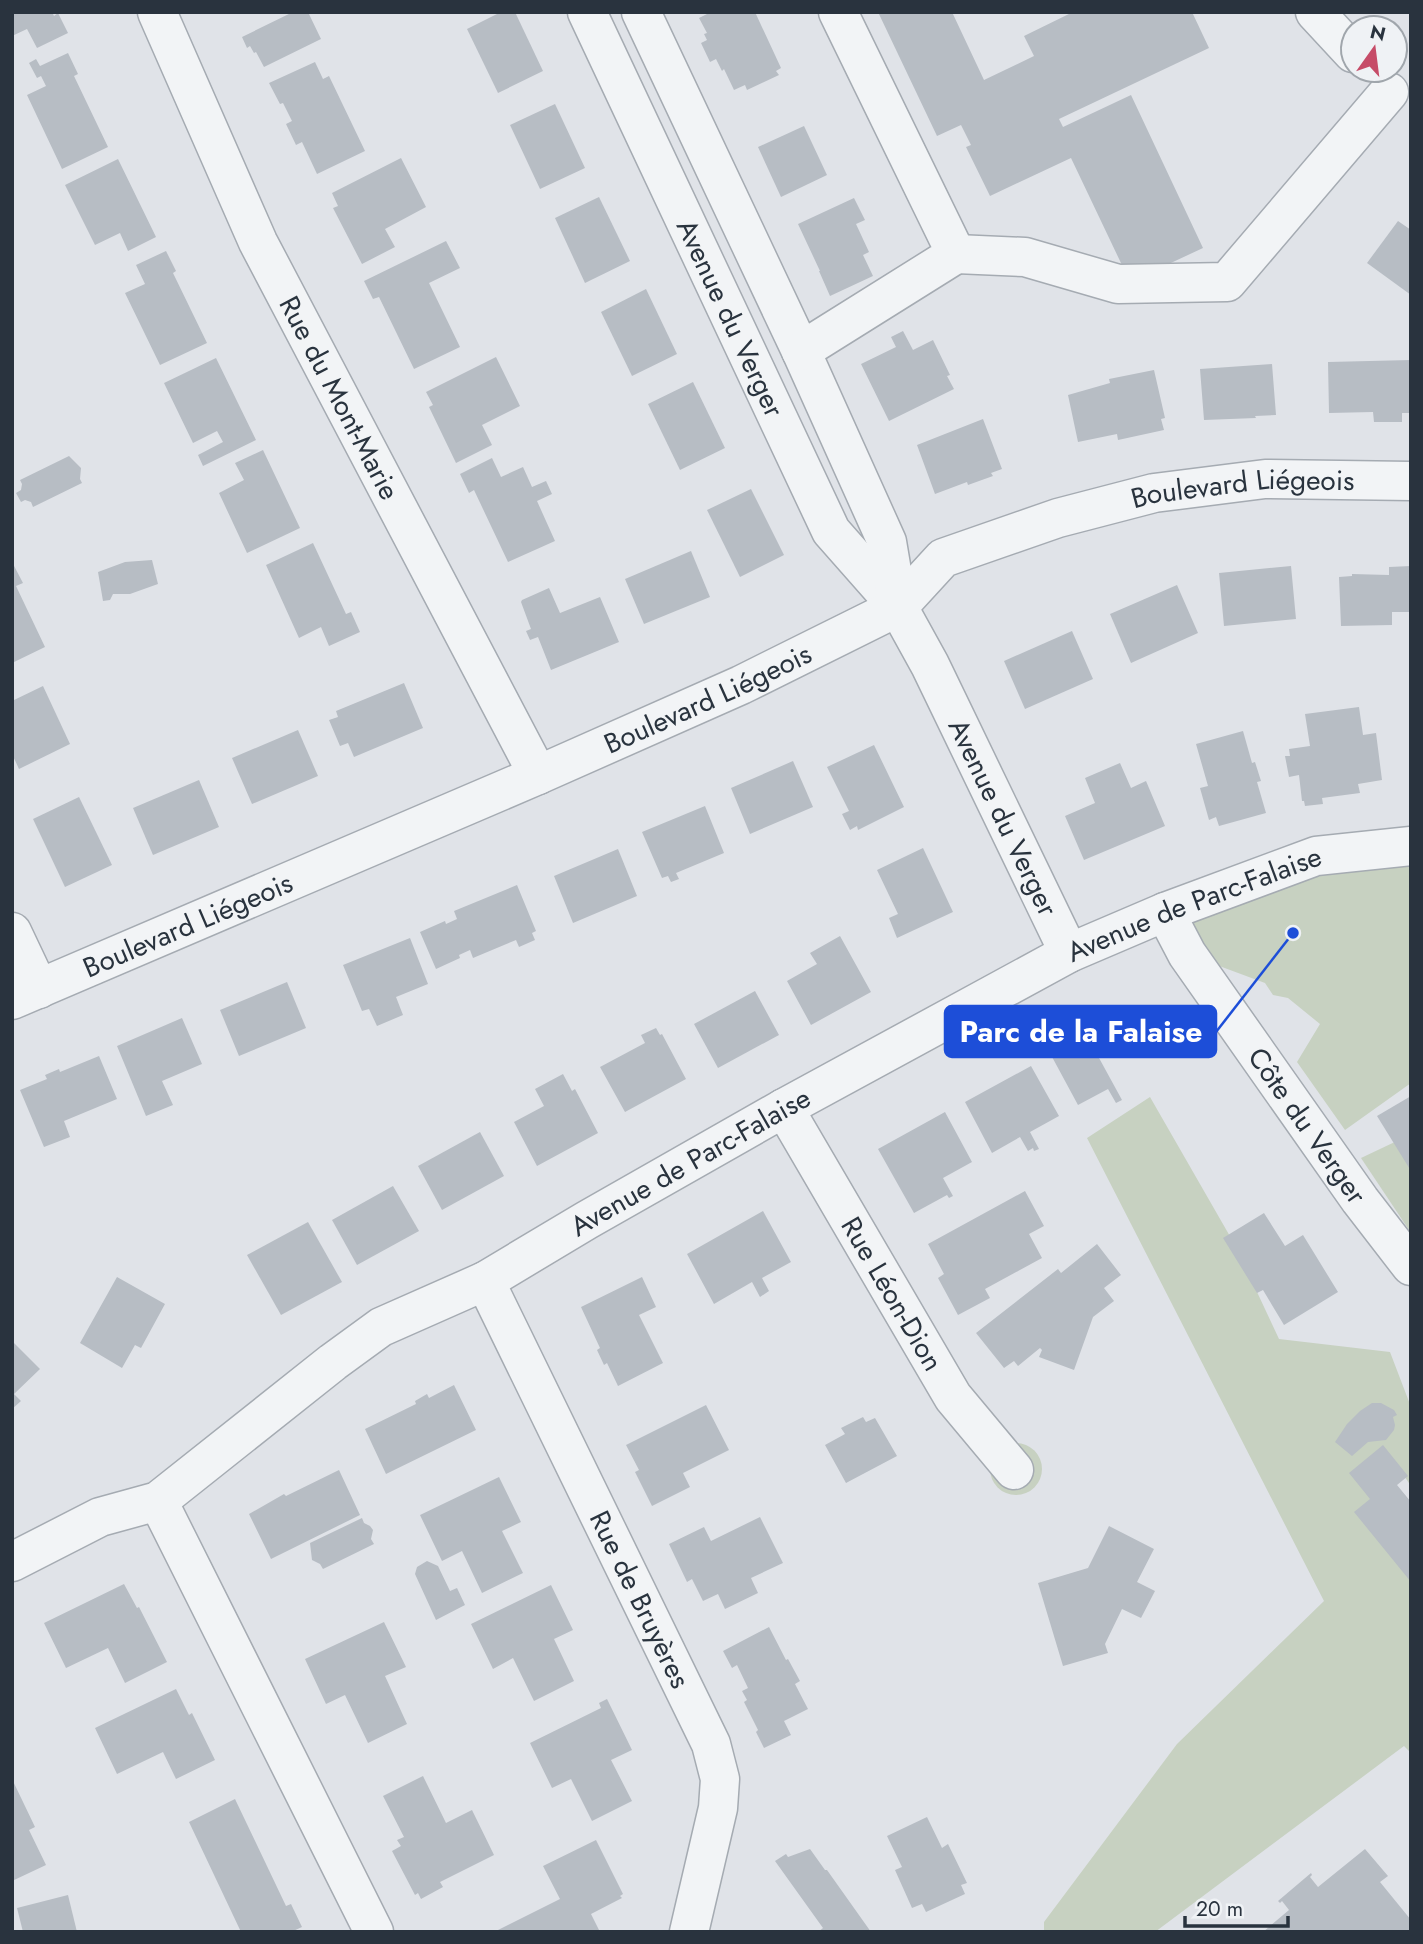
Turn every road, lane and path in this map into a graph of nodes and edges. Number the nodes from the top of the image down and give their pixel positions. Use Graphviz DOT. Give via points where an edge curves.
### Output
graph roads {
  1 [pos="156,12"];
  2 [pos="587,12"];
  3 [pos="641,12"];
  4 [pos="838,12"];
  5 [pos="1315,12"];
  6 [pos="1339,38"];
  7 [pos="1390,90"];
  8 [pos="956,254"];
  9 [pos="801,351"];
  10 [pos="1411,481"];
  11 [pos="898,607"];
  12 [pos="538,775"];
  13 [pos="1411,846"];
  14 [pos="1165,912"];
  15 [pos="12,932"];
  16 [pos="1069,953"];
  17 [pos="26,994"];
  18 [pos="783,1108"];
  19 [pos="1411,1266"];
  20 [pos="485,1281"];
  21 [pos="1014,1470"];
  22 [pos="158,1501"];
  23 [pos="12,1562"];
  24 [pos="374,1932"];
  25 [pos="689,1932"];
  1 -- 12 [label="street, Rue du Mont-Marie" via="258,242"];
  2 -- 11 [label="street, Avenue du Verger" via="831,531"];
  3 -- 9 [label="street, Avenue du Verger"];
  4 -- 8 [label="street"];
  5 -- 6 [label="street"];
  7 -- 8 [label="street" via="1227,282 1118,284 1025,257"];
  8 -- 9 [label="street"];
  9 -- 11 [label="street, Avenue du Verger" via="887,542"];
  10 -- 11 [label="street, Boulevard Liégeois" via="1265,480 1154,494 1058,518 943,558"];
  11 -- 12 [label="street, Boulevard Liégeois" via="741,685"];
  11 -- 16 [label="street, Avenue du Verger"];
  12 -- 17 [label="street, Boulevard Liégeois"];
  13 -- 14 [label="street, Avenue de Parc-Falaise" via="1316,856"];
  14 -- 16 [label="street, Avenue de Parc-Falaise"];
  14 -- 19 [label="street, Côte du Verger" via="1187,954"];
  15 -- 17 [label="street"];
  16 -- 18 [label="street, Avenue de Parc-Falaise"];
  18 -- 20 [label="street, Avenue de Parc-Falaise"];
  18 -- 21 [label="street, Rue Léon-Dion" via="953,1397"];
  20 -- 22 [label="street, Avenue de Parc-Falaise" via="381,1327"];
  20 -- 25 [label="street, Rue de Bruyères" via="711,1744 720,1779 718,1808"];
  22 -- 23 [label="street, Avenue de Parc-Falaise" via="100,1517"];
  22 -- 24 [label="street"];
}
